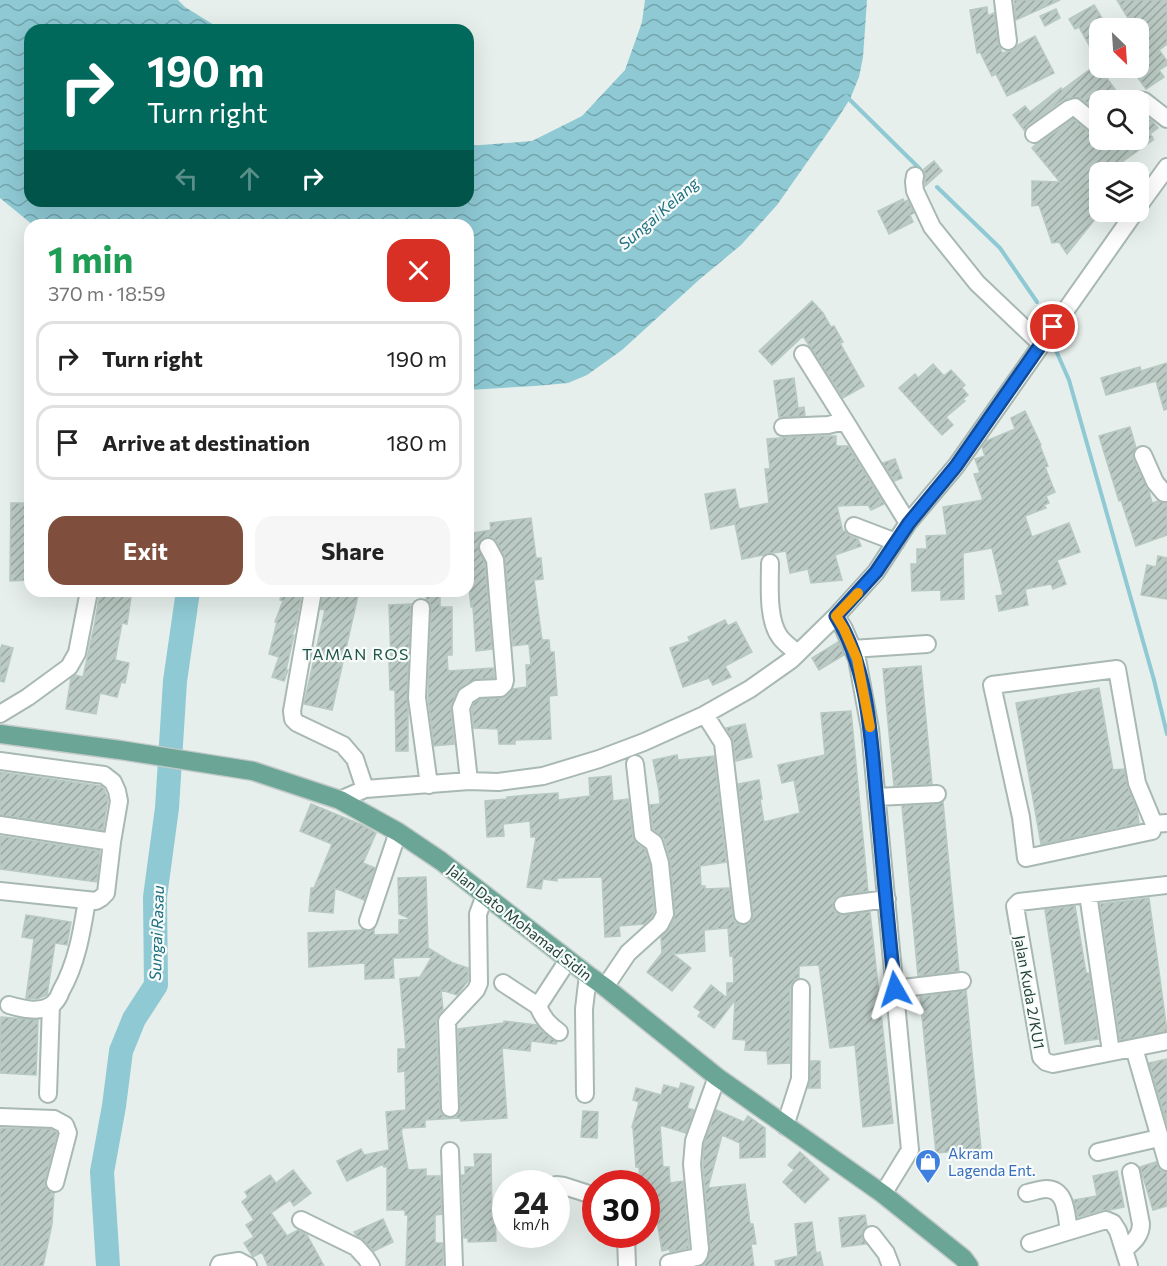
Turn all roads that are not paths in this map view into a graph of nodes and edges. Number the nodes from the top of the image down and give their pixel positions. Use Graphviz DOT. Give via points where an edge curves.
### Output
graph roads {
  1 [pos="1004,0"];
  2 [pos="1008,41"];
  3 [pos="1149,105"];
  4 [pos="1089,119"];
  5 [pos="1167,119"];
  6 [pos="1034,134"];
  7 [pos="1167,167"];
  8 [pos="915,176"];
  9 [pos="1149,192"];
  10 [pos="1128,222"];
  11 [pos="1041,344"];
  12 [pos="803,354"];
  13 [pos="845,421"];
  14 [pos="783,427"];
  15 [pos="1143,455"];
  16 [pos="1167,493"];
  17 [pos="909,523"];
  18 [pos="854,526"];
  19 [pos="896,542"];
  20 [pos="488,547"];
  21 [pos="770,563"];
  22 [pos="88,597"];
  23 [pos="312,597"];
  24 [pos="421,608"];
  25 [pos="836,616"];
  26 [pos="927,644"];
  27 [pos="852,649"];
  28 [pos="797,653"];
  29 [pos="0,714"];
  30 [pos="704,715"];
  31 [pos="0,734"];
  32 [pos="0,761"];
  33 [pos="635,764"];
  34 [pos="469,781"];
  35 [pos="429,784"];
  36 [pos="365,789"];
  37 [pos="937,794"];
  38 [pos="877,797"];
  39 [pos="340,800"];
  40 [pos="1160,823"];
  41 [pos="0,825"];
  42 [pos="398,832"];
  43 [pos="112,842"];
  44 [pos="1167,885"];
  45 [pos="0,891"];
  46 [pos="485,894"];
  47 [pos="1088,894"];
  48 [pos="886,899"];
  49 [pos="87,900"];
  50 [pos="843,905"];
  51 [pos="743,915"];
  52 [pos="369,921"];
  53 [pos="568,960"];
  54 [pos="588,975"];
  55 [pos="962,981"];
  56 [pos="503,983"];
  57 [pos="605,987"];
  58 [pos="801,988"];
  59 [pos="895,989"];
  60 [pos="9,1005"];
  61 [pos="51,1005"];
  62 [pos="538,1006"];
  63 [pos="559,1032"];
  64 [pos="1167,1041"];
  65 [pos="1134,1048"];
  66 [pos="1111,1052"];
  67 [pos="717,1077"];
  68 [pos="48,1094"];
  69 [pos="585,1094"];
  70 [pos="450,1108"];
  71 [pos="0,1117"];
  72 [pos="785,1126"];
  73 [pos="1159,1138"];
  74 [pos="450,1151"];
  75 [pos="1098,1152"];
  76 [pos="1167,1162"];
  77 [pos="1131,1172"];
  78 [pos="55,1184"];
  79 [pos="1027,1193"];
  80 [pos="883,1194"];
  81 [pos="301,1220"];
  82 [pos="1069,1231"];
  83 [pos="872,1235"];
  84 [pos="1030,1243"];
  85 [pos="626,1248"];
  86 [pos="1126,1258"];
  87 [pos="669,1263"];
  88 [pos="968,1264"];
  89 [pos="219,1266"];
  90 [pos="248,1266"];
  91 [pos="371,1266"];
  92 [pos="454,1266"];
  93 [pos="627,1266"];
  94 [pos="891,1266"];
  1 -- 2 [label="street"];
  3 -- 5 [label="street"];
  4 -- 6 [label="street" via="1075,107"];
  7 -- 9 [label="street"];
  8 -- 11 [label="street" via="915,191 932,227 977,283"];
  10 -- 11 [label="street"];
  11 -- 17 [label="street" via="956,466"];
  12 -- 13 [label="street"];
  13 -- 14 [label="street"];
  13 -- 17 [label="street"];
  15 -- 16 [label="street" via="1155,482"];
  17 -- 19 [label="street"];
  18 -- 19 [label="street"];
  19 -- 25 [label="street" via="876,572"];
  20 -- 34 [label="street" via="495,560 505,680 500,688 477,689 466,696 461,708"];
  21 -- 28 [label="street" via="773,621 779,637"];
  22 -- 29 [label="street" via="77,653 69,667"];
  23 -- 36 [label="street" via="293,719 343,746 355,759"];
  24 -- 35 [label="street" via="417,698"];
  25 -- 27 [label="street"];
  25 -- 28 [label="street"];
  26 -- 27 [label="street"];
  27 -- 38 [label="street" via="870,729"];
  28 -- 30 [label="street" via="750,689"];
  30 -- 34 [label="street" via="644,742 543,776"];
  30 -- 51 [label="street" via="723,743"];
  31 -- 39 [label="main road, Jalan Dato Mohamad Sidin" via="253,771"];
  32 -- 43 [label="street" via="104,775 112,782 119,801"];
  33 -- 57 [label="street" via="643,835 654,843 660,863 665,914 660,924 628,953"];
  34 -- 35 [label="street"];
  35 -- 36 [label="street"];
  36 -- 39 [label="street"];
  37 -- 38 [label="street"];
  38 -- 48 [label="street"];
  39 -- 42 [label="main road, Jalan Dato Mohamad Sidin"];
  40 -- 40 [label="street" via="1152,831 1026,858 1021,817 992,686 1117,669 1137,783"];
  41 -- 43 [label="street"];
  42 -- 46 [label="main road, Jalan Dato Mohamad Sidin"];
  42 -- 52 [label="street"];
  43 -- 49 [label="street" via="106,893 96,901"];
  44 -- 47 [label="street"];
  45 -- 49 [label="street"];
  46 -- 53 [label="main road, Jalan Dato Mohamad Sidin"];
  46 -- 70 [label="street" via="478,914 476,990 447,1021"];
  47 -- 66 [label="street"];
  47 -- 66 [label="street, Jalan Kuda 2/KU1" via="1019,902 1015,906 1041,1057 1053,1064"];
  48 -- 50 [label="street"];
  48 -- 59 [label="street"];
  49 -- 61 [label="street" via="80,944 64,986"];
  53 -- 54 [label="main road, Jalan Dato Mohamad Sidin"];
  53 -- 62 [label="street"];
  54 -- 57 [label="main road, Jalan Dato Mohamad Sidin"];
  54 -- 69 [label="street" via="584,1009"];
  55 -- 59 [label="street"];
  56 -- 62 [label="street"];
  57 -- 67 [label="main road, Jalan Dato Mohamad Sidin"];
  58 -- 72 [label="street" via="801,1079"];
  59 -- 80 [label="street" via="910,1150"];
  60 -- 61 [label="street" via="40,1010"];
  61 -- 68 [label="street"];
  62 -- 63 [label="street" via="548,1024"];
  64 -- 65 [label="street, Jalan Kuda 2/KU1"];
  65 -- 66 [label="street, Jalan Kuda 2/KU1"];
  65 -- 73 [label="street"];
  67 -- 72 [label="main road, Jalan Dato Mohamad Sidin"];
  67 -- 87 [label="street" via="694,1142 699,1254"];
  71 -- 78 [label="street" via="54,1119 65,1125 68,1133"];
  72 -- 80 [label="main road, Jalan Dato Mohamad Sidin"];
  73 -- 75 [label="street"];
  73 -- 76 [label="street"];
  74 -- 92 [label="street"];
  77 -- 86 [label="street" via="1141,1231"];
  79 -- 82 [label="street" via="1047,1189 1058,1192"];
  80 -- 88 [label="main road, Jalan Dato Mohamad Sidin"];
  81 -- 91 [label="street" via="356,1247"];
  82 -- 84 [label="street"];
  82 -- 86 [label="street" via="1106,1220 1113,1223"];
  83 -- 94 [label="street"];
  85 -- 93 [label="street"];
  89 -- 90 [label="street" via="238,1261"];
}
